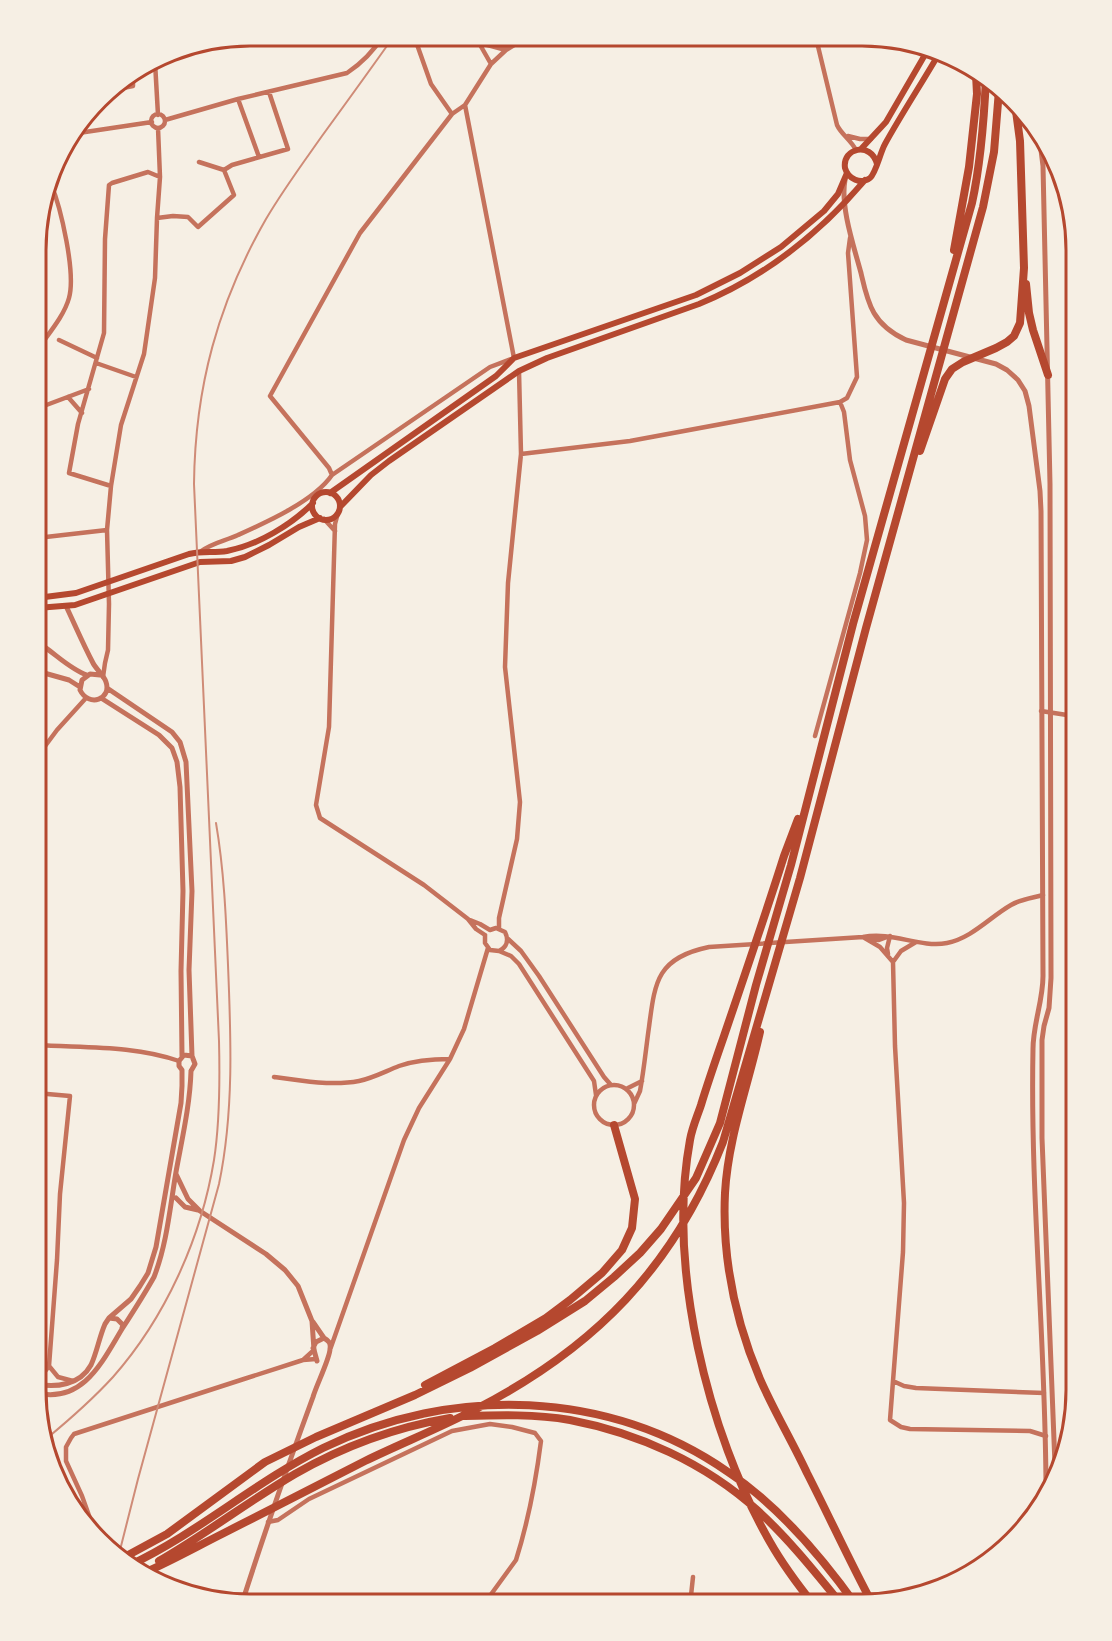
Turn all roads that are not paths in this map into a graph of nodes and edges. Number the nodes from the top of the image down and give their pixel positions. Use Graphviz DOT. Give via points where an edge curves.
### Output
graph roads {
  1 [pos="377,46"];
  2 [pos="418,46"];
  3 [pos="481,46"];
  4 [pos="491,46"];
  5 [pos="504,46"];
  6 [pos="512,46"];
  7 [pos="818,46"];
  8 [pos="506,50"];
  9 [pos="924,56"];
  10 [pos="935,60"];
  11 [pos="491,64"];
  12 [pos="155,70"];
  13 [pos="976,82"];
  14 [pos="985,89"];
  15 [pos="269,92"];
  16 [pos="238,99"];
  17 [pos="998,99"];
  18 [pos="465,105"];
  19 [pos="452,114"];
  20 [pos="158,115"];
  21 [pos="1017,119"];
  22 [pos="165,120"];
  23 [pos="152,122"];
  24 [pos="158,128"];
  25 [pos="85,132"];
  26 [pos="845,134"];
  27 [pos="871,139"];
  28 [pos="858,150"];
  29 [pos="1042,156"];
  30 [pos="259,157"];
  31 [pos="199,162"];
  32 [pos="877,164"];
  33 [pos="224,170"];
  34 [pos="847,173"];
  35 [pos="160,177"];
  36 [pos="865,180"];
  37 [pos="55,193"];
  38 [pos="845,204"];
  39 [pos="157,218"];
  40 [pos="851,236"];
  41 [pos="1024,268"];
  42 [pos="947,289"];
  43 [pos="46,337"];
  44 [pos="59,340"];
  45 [pos="514,358"];
  46 [pos="96,361"];
  47 [pos="519,371"];
  48 [pos="1048,375"];
  49 [pos="136,377"];
  50 [pos="89,390"];
  51 [pos="68,397"];
  52 [pos="840,402"];
  53 [pos="46,405"];
  54 [pos="82,413"];
  55 [pos="521,454"];
  56 [pos="332,475"];
  57 [pos="111,486"];
  58 [pos="330,493"];
  59 [pos="313,503"];
  60 [pos="339,510"];
  61 [pos="897,517"];
  62 [pos="322,518"];
  63 [pos="107,530"];
  64 [pos="335,531"];
  65 [pos="46,537"];
  66 [pos="200,552"];
  67 [pos="46,597"];
  68 [pos="66,606"];
  69 [pos="46,607"];
  70 [pos="46,648"];
  71 [pos="46,674"];
  72 [pos="96,675"];
  73 [pos="80,687"];
  74 [pos="107,688"];
  75 [pos="86,698"];
  76 [pos="101,698"];
  77 [pos="1041,711"];
  78 [pos="1050,712"];
  79 [pos="1066,716"];
  80 [pos="815,736"];
  81 [pos="46,745"];
  82 [pos="814,779"];
  83 [pos="1043,895"];
  84 [pos="1051,895"];
  85 [pos="468,919"];
  86 [pos="499,929"];
  87 [pos="490,930"];
  88 [pos="485,935"];
  89 [pos="890,936"];
  90 [pos="507,938"];
  91 [pos="866,938"];
  92 [pos="916,942"];
  93 [pos="490,949"];
  94 [pos="500,951"];
  95 [pos="888,955"];
  96 [pos="893,962"];
  97 [pos="771,981"];
  98 [pos="46,1046"];
  99 [pos="192,1056"];
  100 [pos="180,1058"];
  101 [pos="450,1059"];
  102 [pos="182,1070"];
  103 [pos="190,1071"];
  104 [pos="274,1077"];
  105 [pos="642,1081"];
  106 [pos="611,1085"];
  107 [pos="626,1089"];
  108 [pos="46,1094"];
  109 [pos="596,1095"];
  110 [pos="634,1104"];
  111 [pos="614,1125"];
  112 [pos="176,1174"];
  113 [pos="172,1197"];
  114 [pos="188,1199"];
  115 [pos="185,1207"];
  116 [pos="193,1207"];
  117 [pos="170,1212"];
  118 [pos="109,1318"];
  119 [pos="312,1321"];
  120 [pos="337,1328"];
  121 [pos="122,1329"];
  122 [pos="326,1338"];
  123 [pos="331,1347"];
  124 [pos="314,1349"];
  125 [pos="327,1358"];
  126 [pos="303,1360"];
  127 [pos="316,1360"];
  128 [pos="49,1366"];
  129 [pos="46,1370"];
  130 [pos="319,1378"];
  131 [pos="73,1381"];
  132 [pos="893,1381"];
  133 [pos="46,1385"];
  134 [pos="1044,1393"];
  135 [pos="46,1394"];
  136 [pos="387,1406"];
  137 [pos="1046,1436"];
  138 [pos="1055,1457"];
  139 [pos="1046,1476"];
  140 [pos="89,1514"];
  141 [pos="268,1522"];
  142 [pos="129,1554"];
  143 [pos="138,1560"];
  144 [pos="148,1567"];
  145 [pos="152,1569"];
  146 [pos="693,1577"];
  147 [pos="245,1594"];
  148 [pos="491,1594"];
  149 [pos="691,1594"];
  150 [pos="805,1594"];
  151 [pos="833,1594"];
  152 [pos="847,1594"];
  153 [pos="867,1594"];
  1 -- 15 [label="street" via="347,73"];
  2 -- 19 [label="street" via="431,84"];
  3 -- 11 [label="street"];
  4 -- 8 [label="street"];
  5 -- 8 [label="street"];
  6 -- 8 [label="street"];
  7 -- 26 [label="street" via="837,125"];
  8 -- 11 [label="street"];
  9 -- 27 [label="main road" via="886,122"];
  10 -- 32 [label="main road"];
  11 -- 18 [label="street"];
  12 -- 20 [label="street"];
  13 -- 42 [label="highway" via="969,167"];
  14 -- 42 [label="highway" via="978,178"];
  15 -- 16 [label="street"];
  15 -- 30 [label="street" via="288,149"];
  16 -- 22 [label="street"];
  16 -- 30 [label="street"];
  17 -- 61 [label="highway" via="989,179"];
  18 -- 19 [label="street"];
  18 -- 45 [label="street"];
  19 -- 56 [label="street" via="360,233 270,396"];
  20 -- 22 [label="street"];
  20 -- 23 [label="street"];
  21 -- 41 [label="highway"];
  22 -- 24 [label="street"];
  23 -- 24 [label="street"];
  23 -- 25 [label="street"];
  24 -- 35 [label="street"];
  26 -- 27 [label="street"];
  26 -- 28 [label="street"];
  27 -- 28 [label="main road"];
  28 -- 32 [label="main road" via="870,152"];
  28 -- 34 [label="main road" via="846,159"];
  29 -- 48 [label="street"];
  30 -- 33 [label="street"];
  31 -- 33 [label="street"];
  32 -- 36 [label="main road" via="874,174"];
  33 -- 39 [label="street" via="234,195 198,227 188,217"];
  34 -- 36 [label="main road" via="855,180"];
  34 -- 38 [label="street"];
  34 -- 45 [label="main road" via="838,194 824,211 781,247 740,273 696,295"];
  35 -- 39 [label="street"];
  35 -- 46 [label="street" via="148,172 109,185 105,324"];
  36 -- 38 [label="main road"];
  37 -- 43 [label="street" via="71,281 61,315"];
  38 -- 40 [label="street"];
  38 -- 47 [label="main road" via="798,247 724,294"];
  39 -- 49 [label="street" via="150,322"];
  40 -- 52 [label="street" via="848,254 856,376 847,398"];
  40 -- 77 [label="street" via="870,305 888,329 916,343 996,364 1007,370 1025,391 1040,490"];
  41 -- 48 [label="highway" via="1033,330"];
  41 -- 61 [label="highway" via="1020,323 1014,336 963,362 945,379"];
  42 -- 82 [label="highway"];
  44 -- 46 [label="street"];
  45 -- 56 [label="street" via="490,367"];
  45 -- 58 [label="main road" via="496,376"];
  46 -- 49 [label="street"];
  46 -- 50 [label="street"];
  47 -- 55 [label="street"];
  47 -- 60 [label="main road" via="389,461"];
  48 -- 78 [label="street"];
  49 -- 57 [label="street" via="120,425"];
  50 -- 51 [label="street"];
  50 -- 54 [label="street"];
  51 -- 53 [label="street"];
  51 -- 54 [label="street"];
  52 -- 55 [label="street" via="630,441"];
  52 -- 80 [label="street" via="867,540"];
  54 -- 57 [label="street" via="69,473"];
  55 -- 86 [label="street" via="508,583 505,667 520,802 517,839"];
  56 -- 66 [label="street" via="297,505"];
  57 -- 63 [label="street"];
  58 -- 59 [label="main road" via="320,494"];
  58 -- 60 [label="main road" via="338,498"];
  59 -- 62 [label="main road" via="314,511"];
  59 -- 66 [label="main road" via="299,516 244,546"];
  60 -- 62 [label="main road" via="331,519"];
  60 -- 64 [label="street"];
  61 -- 97 [label="highway"];
  62 -- 64 [label="street"];
  62 -- 68 [label="main road" via="245,557 200,562"];
  63 -- 65 [label="street"];
  63 -- 72 [label="street" via="108,650"];
  64 -- 85 [label="street" via="329,727 316,805 320,818 424,885"];
  66 -- 67 [label="main road" via="69,595"];
  68 -- 69 [label="main road"];
  68 -- 72 [label="street"];
  70 -- 72 [label="street" via="75,670"];
  71 -- 73 [label="street"];
  72 -- 73 [label="street" via="82,680"];
  72 -- 74 [label="street"];
  73 -- 75 [label="street"];
  74 -- 76 [label="street"];
  74 -- 99 [label="street" via="172,732 180,742 186,762 192,891"];
  75 -- 76 [label="street"];
  75 -- 81 [label="street"];
  76 -- 100 [label="street" via="159,735 177,762 183,891"];
  77 -- 78 [label="street"];
  77 -- 83 [label="street"];
  78 -- 79 [label="street"];
  78 -- 84 [label="street"];
  82 -- 136 [label="highway" via="720,1123 696,1178 677,1208 640,1253 585,1301 470,1368"];
  82 -- 150 [label="highway" via="784,856 690,1138 683,1214 696,1340 727,1449 770,1543"];
  83 -- 84 [label="street"];
  83 -- 92 [label="street" via="1011,905 957,940 938,944"];
  83 -- 134 [label="street" via="1043,982 1034,1029 1033,1150"];
  84 -- 138 [label="street" via="1051,989 1042,1033 1042,1148"];
  85 -- 87 [label="street"];
  85 -- 88 [label="street"];
  86 -- 87 [label="street"];
  86 -- 90 [label="street"];
  87 -- 88 [label="street"];
  88 -- 93 [label="street"];
  89 -- 91 [label="street"];
  89 -- 92 [label="street"];
  89 -- 95 [label="street"];
  90 -- 94 [label="street"];
  90 -- 106 [label="street" via="521,951"];
  91 -- 95 [label="street"];
  91 -- 105 [label="street" via="708,947 682,955 659,977 653,995"];
  92 -- 96 [label="street" via="901,951"];
  93 -- 94 [label="street"];
  93 -- 101 [label="street"];
  94 -- 109 [label="street" via="511,956 530,981 594,1081"];
  95 -- 96 [label="street"];
  96 -- 132 [label="street" via="904,1203"];
  97 -- 145 [label="highway" via="711,1172 668,1248 607,1319 551,1365 475,1410"];
  97 -- 153 [label="highway" via="738,1116 725,1193 732,1288 739,1321 761,1380"];
  98 -- 100 [label="street"];
  99 -- 100 [label="street"];
  99 -- 103 [label="street" via="195,1064"];
  100 -- 102 [label="street"];
  101 -- 104 [label="street" via="400,1066 358,1081"];
  101 -- 120 [label="street" via="418,1108 404,1140"];
  102 -- 103 [label="street"];
  102 -- 113 [label="street"];
  103 -- 112 [label="street"];
  105 -- 107 [label="street"];
  105 -- 110 [label="street"];
  106 -- 107 [label="street"];
  106 -- 109 [label="street"];
  107 -- 110 [label="street"];
  108 -- 128 [label="street" via="70,1096"];
  109 -- 111 [label="street" via="596,1116"];
  110 -- 111 [label="street" via="627,1120"];
  111 -- 136 [label="highway" via="635,1198 632,1228 612,1263 546,1318"];
  112 -- 113 [label="street"];
  112 -- 114 [label="street"];
  113 -- 114 [label="street"];
  113 -- 115 [label="street"];
  113 -- 117 [label="street"];
  113 -- 118 [label="street" via="148,1272 130,1299"];
  114 -- 116 [label="street"];
  115 -- 116 [label="street"];
  115 -- 117 [label="street"];
  116 -- 119 [label="street" via="285,1269 298,1286"];
  117 -- 121 [label="street" via="159,1264"];
  118 -- 121 [label="street" via="117,1319"];
  118 -- 131 [label="street" via="90,1368"];
  119 -- 122 [label="street"];
  119 -- 124 [label="street"];
  120 -- 122 [label="street"];
  120 -- 123 [label="street"];
  121 -- 135 [label="street" via="88,1380 62,1394"];
  122 -- 123 [label="street"];
  122 -- 124 [label="street" via="316,1342"];
  123 -- 125 [label="street"];
  124 -- 126 [label="street"];
  124 -- 127 [label="street"];
  125 -- 127 [label="street"];
  125 -- 130 [label="street"];
  126 -- 127 [label="street"];
  126 -- 140 [label="street" via="74,1434 65,1452 66,1461"];
  127 -- 130 [label="street"];
  128 -- 129 [label="street"];
  128 -- 131 [label="street" via="58,1377"];
  130 -- 141 [label="street"];
  131 -- 133 [label="street"];
  132 -- 134 [label="street" via="916,1388"];
  132 -- 137 [label="street" via="890,1420 901,1427 1030,1431"];
  134 -- 137 [label="street"];
  136 -- 142 [label="highway" via="266,1462 166,1534"];
  137 -- 139 [label="street"];
  141 -- 147 [label="street"];
  141 -- 148 [label="street" via="452,1431 490,1424 535,1433 541,1441 540,1451 518,1553"];
  143 -- 152 [label="highway" via="298,1462 346,1438 447,1409 526,1404 621,1420 699,1453 729,1472 782,1516"];
  144 -- 151 [label="highway" via="333,1454 432,1421 464,1416 535,1416 600,1427 639,1439 699,1468 730,1487 764,1517"];
  146 -- 149 [label="street"];
}
